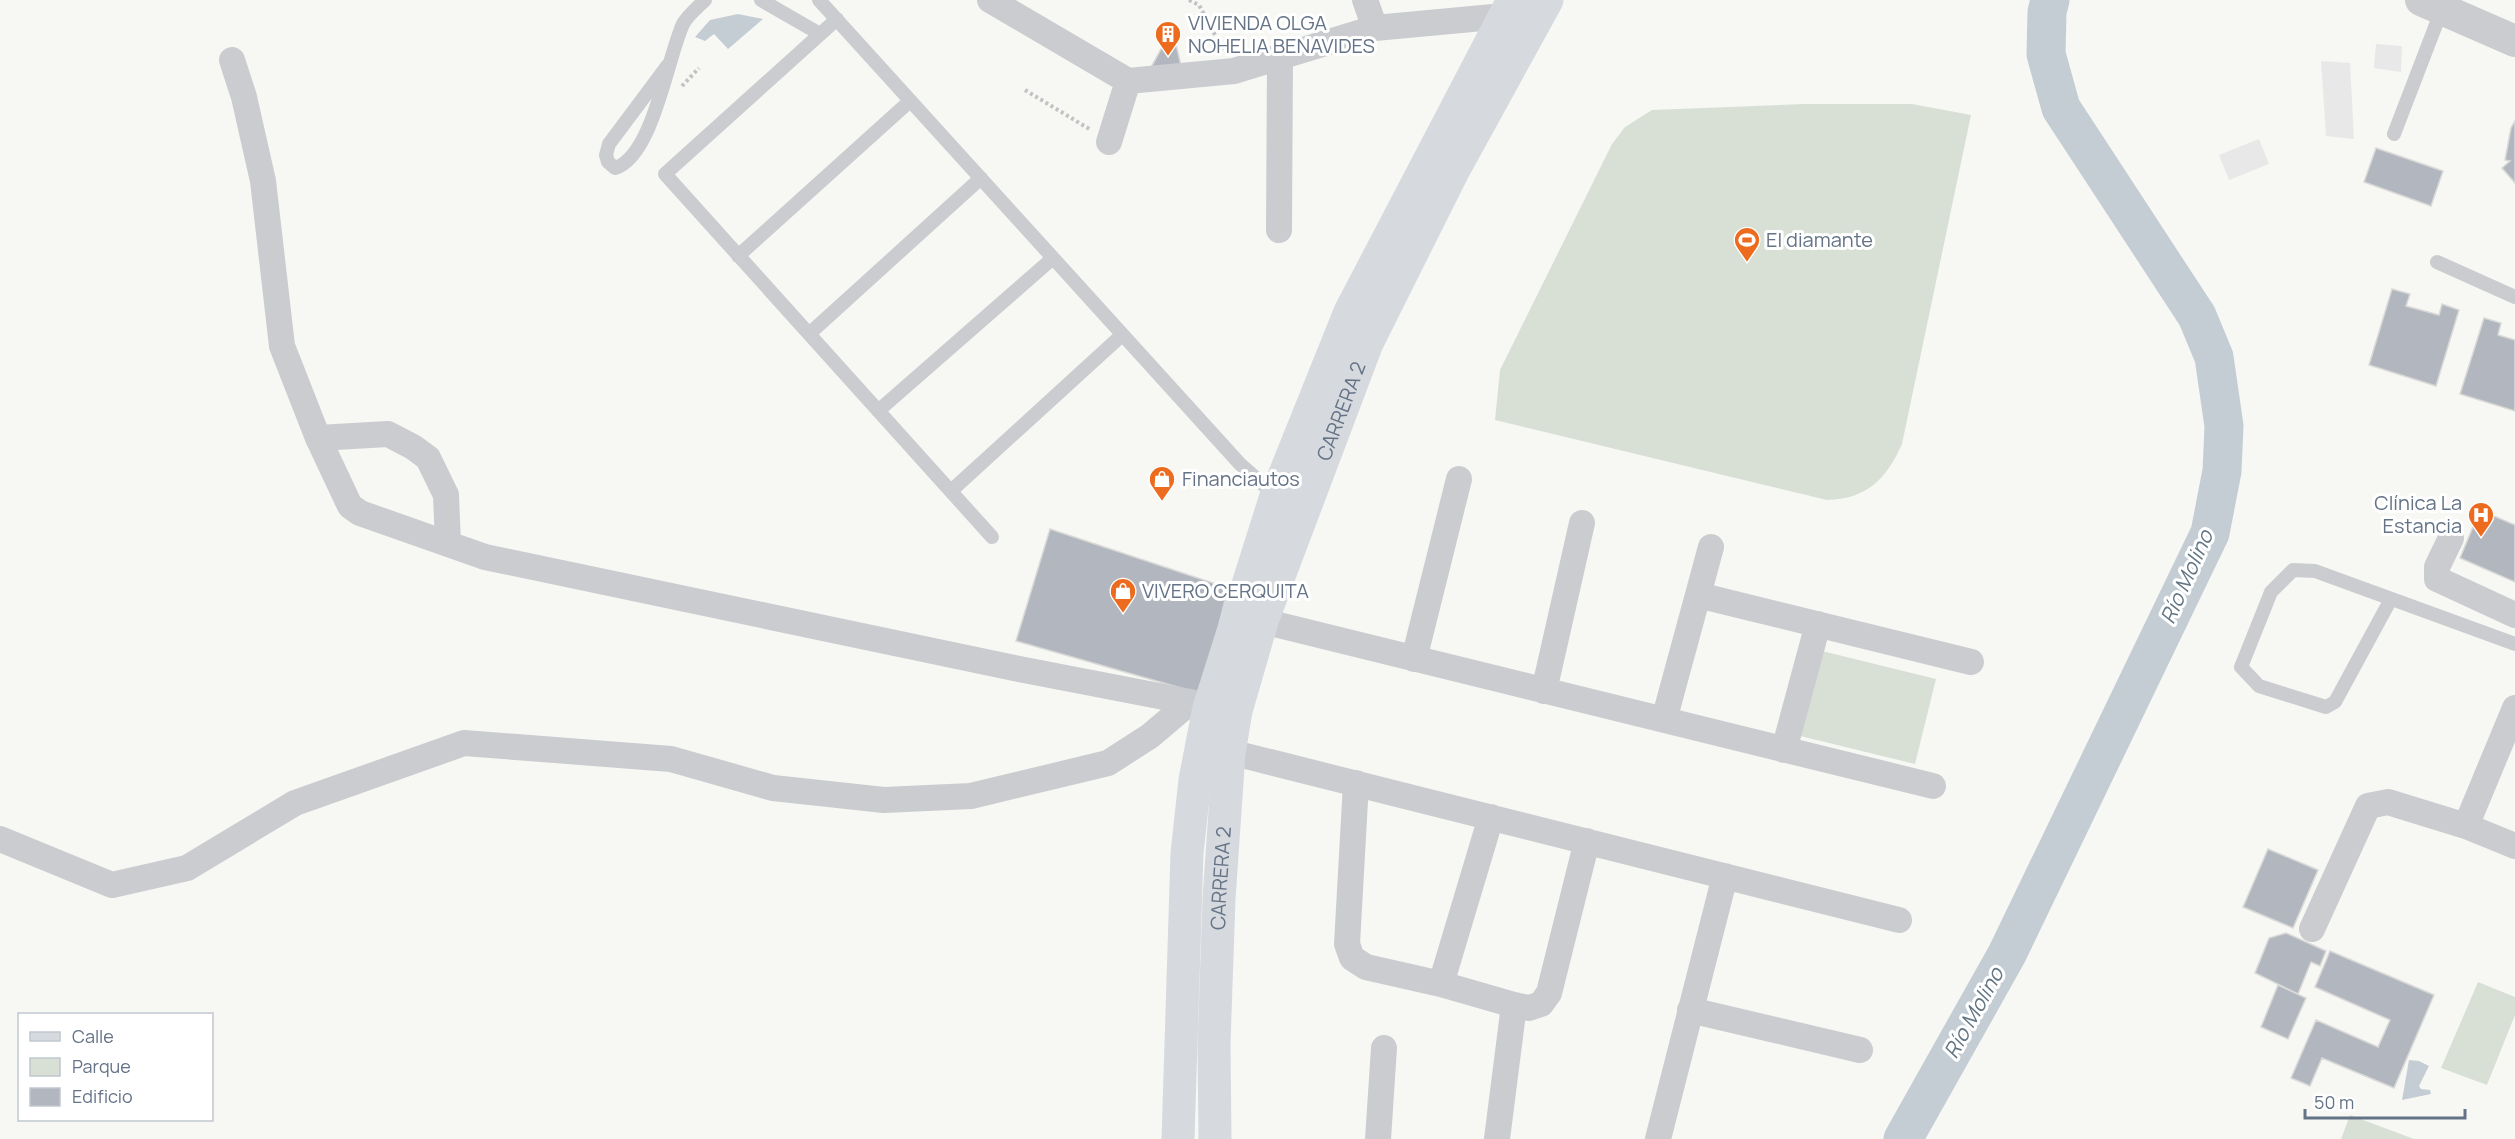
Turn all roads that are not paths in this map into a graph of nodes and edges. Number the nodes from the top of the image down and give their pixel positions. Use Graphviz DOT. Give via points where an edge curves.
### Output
graph roads {
  1 [pos="705,0"];
  2 [pos="761,0"];
  3 [pos="819,0"];
  4 [pos="990,0"];
  5 [pos="1365,0"];
  6 [pos="1547,0"];
  7 [pos="2431,4"];
  8 [pos="1509,8"];
  9 [pos="837,19"];
  10 [pos="1375,28"];
  11 [pos="820,34"];
  12 [pos="2515,41"];
  13 [pos="1280,57"];
  14 [pos="232,60"];
  15 [pos="668,65"];
  16 [pos="1128,81"];
  17 [pos="910,100"];
  18 [pos="2394,134"];
  19 [pos="1109,142"];
  20 [pos="981,178"];
  21 [pos="1279,230"];
  22 [pos="738,256"];
  23 [pos="1053,258"];
  24 [pos="2437,262"];
  25 [pos="2515,297"];
  26 [pos="808,334"];
  27 [pos="1122,335"];
  28 [pos="878,411"];
  29 [pos="318,438"];
  30 [pos="1459,479"];
  31 [pos="951,491"];
  32 [pos="1276,496"];
  33 [pos="1582,523"];
  34 [pos="992,537"];
  35 [pos="2451,538"];
  36 [pos="448,544"];
  37 [pos="1711,548"];
  38 [pos="1698,595"];
  39 [pos="2391,599"];
  40 [pos="2515,615"];
  41 [pos="1262,621"];
  42 [pos="1818,624"];
  43 [pos="2515,644"];
  44 [pos="1414,659"];
  45 [pos="1971,662"];
  46 [pos="1544,690"];
  47 [pos="1199,705"];
  48 [pos="2515,708"];
  49 [pos="1664,720"];
  50 [pos="1784,750"];
  51 [pos="1229,753"];
  52 [pos="1356,783"];
  53 [pos="1933,786"];
  54 [pos="1491,817"];
  55 [pos="2466,826"];
  56 [pos="0,839"];
  57 [pos="1587,842"];
  58 [pos="2515,846"];
  59 [pos="1725,876"];
  60 [pos="1899,920"];
  61 [pos="2313,929"];
  62 [pos="1441,984"];
  63 [pos="1514,1005"];
  64 [pos="1690,1010"];
  65 [pos="1384,1048"];
  66 [pos="1860,1050"];
  67 [pos="1178,1139"];
  68 [pos="1215,1139"];
  69 [pos="1378,1139"];
  70 [pos="1497,1139"];
  71 [pos="1658,1139"];
  1 -- 15 [label="lane" via="684,21"];
  2 -- 11 [label="lane"];
  3 -- 9 [label="lane"];
  4 -- 16 [label="street"];
  5 -- 10 [label="street"];
  6 -- 41 [label="main road, CARRERA 2" via="1453,171 1367,343"];
  7 -- 12 [label="street"];
  7 -- 18 [label="lane"];
  8 -- 10 [label="street"];
  8 -- 32 [label="main road, CARRERA 2" via="1350,312"];
  9 -- 11 [label="lane"];
  9 -- 17 [label="lane"];
  10 -- 13 [label="street"];
  11 -- 22 [label="lane" via="665,174"];
  13 -- 16 [label="street" via="1234,71"];
  13 -- 21 [label="street"];
  14 -- 29 [label="street" via="263,181 282,346"];
  15 -- 15 [label="lane" via="609,144 606,154 615,168 627,162 646,134"];
  16 -- 19 [label="street"];
  17 -- 20 [label="lane"];
  17 -- 22 [label="lane"];
  20 -- 23 [label="lane"];
  20 -- 26 [label="lane"];
  22 -- 26 [label="lane"];
  23 -- 27 [label="lane"];
  23 -- 28 [label="lane"];
  24 -- 25 [label="lane"];
  26 -- 28 [label="lane"];
  27 -- 31 [label="lane"];
  27 -- 32 [label="lane" via="1240,464"];
  28 -- 31 [label="lane"];
  29 -- 36 [label="street" via="350,507 367,517"];
  29 -- 36 [label="street" via="388,434 428,458 446,495"];
  30 -- 44 [label="street"];
  31 -- 34 [label="lane"];
  32 -- 47 [label="main road, CARRERA 2"];
  33 -- 46 [label="street"];
  35 -- 40 [label="street" via="2437,567 2437,579"];
  36 -- 47 [label="street" via="485,557"];
  37 -- 38 [label="street"];
  38 -- 42 [label="street"];
  38 -- 49 [label="street"];
  39 -- 39 [label="lane" via="2315,571 2294,570 2271,592 2241,667 2259,686 2326,707 2335,702"];
  39 -- 43 [label="lane"];
  41 -- 44 [label="street"];
  41 -- 51 [label="main road, CARRERA 2" via="1236,711"];
  42 -- 45 [label="street"];
  42 -- 50 [label="street"];
  44 -- 46 [label="street"];
  46 -- 49 [label="street"];
  47 -- 56 [label="street" via="1108,763 971,796 884,800 772,788 671,759 464,743 295,803 188,868 112,885"];
  47 -- 67 [label="main road, CARRERA 2" via="1187,853"];
  48 -- 55 [label="street"];
  49 -- 50 [label="street"];
  50 -- 53 [label="street"];
  51 -- 52 [label="street"];
  51 -- 68 [label="main road, CARRERA 2" via="1219,899"];
  52 -- 54 [label="street"];
  52 -- 62 [label="street" via="1347,944 1352,958 1366,967"];
  54 -- 57 [label="street"];
  54 -- 62 [label="street"];
  55 -- 58 [label="street"];
  55 -- 61 [label="street" via="2388,802 2368,806"];
  57 -- 59 [label="street"];
  57 -- 63 [label="street" via="1549,993 1541,1005"];
  59 -- 60 [label="street"];
  59 -- 64 [label="street"];
  62 -- 63 [label="street"];
  63 -- 70 [label="street"];
  64 -- 66 [label="street"];
  64 -- 71 [label="street"];
  65 -- 69 [label="street"];
}
